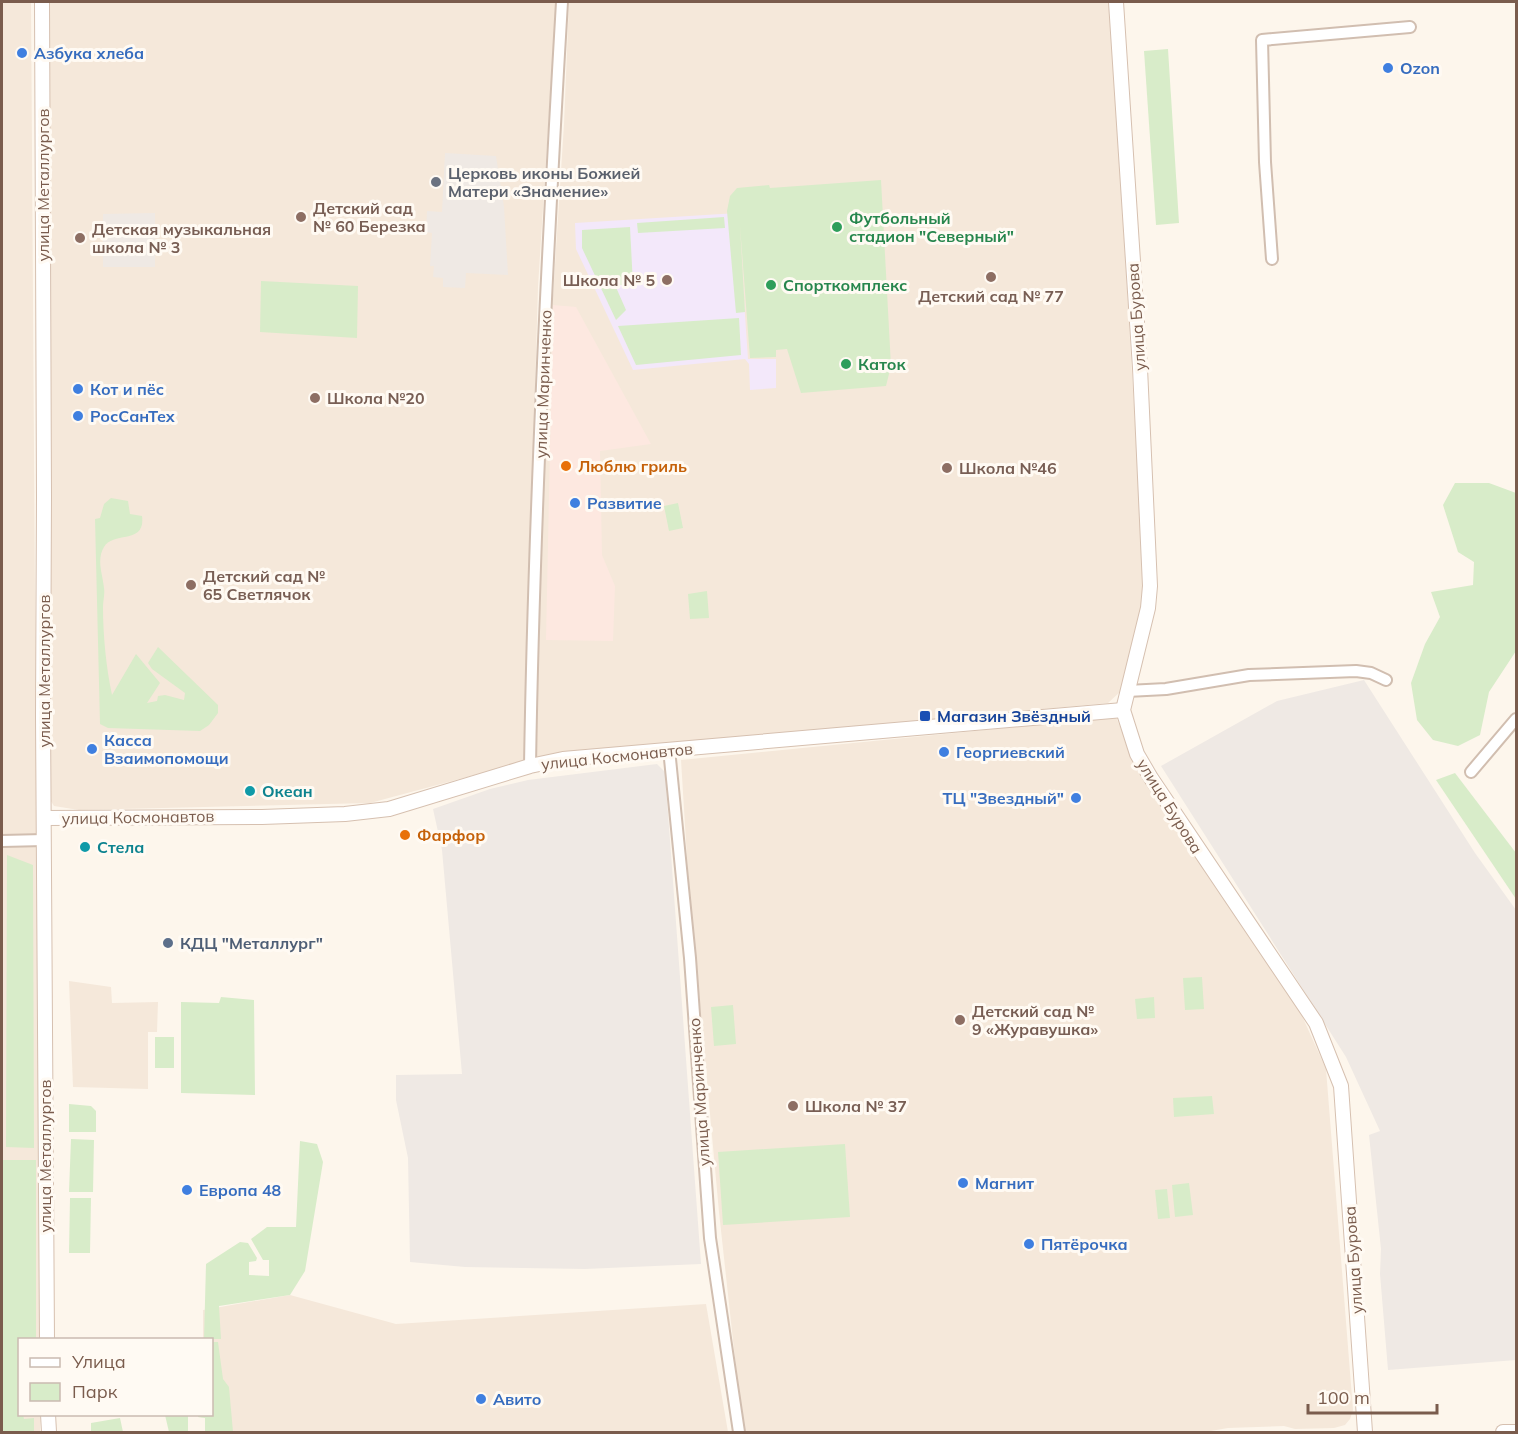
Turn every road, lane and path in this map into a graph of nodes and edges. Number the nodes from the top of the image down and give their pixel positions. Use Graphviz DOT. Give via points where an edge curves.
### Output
graph roads {
  1 [pos="42,2"];
  2 [pos="562,2"];
  3 [pos="1116,2"];
  4 [pos="1410,27"];
  5 [pos="1272,260"];
  6 [pos="1386,680"];
  7 [pos="1127,691"];
  8 [pos="1123,710"];
  9 [pos="1516,719"];
  10 [pos="669,749"];
  11 [pos="530,766"];
  12 [pos="1472,772"];
  13 [pos="44,818"];
  14 [pos="44,840"];
  15 [pos="2,841"];
  16 [pos="47,1338"];
  17 [pos="48,1416"];
  18 [pos="49,1432"];
  19 [pos="739,1432"];
  20 [pos="1365,1432"];
  21 [pos="1503,1432"];
  22 [pos="1516,1432"];
  1 -- 13 [label="main road, улица Металлургов"];
  2 -- 11 [label="street, улица Маринченко" via="549,219"];
  3 -- 7 [label="main road, улица Бурова" via="1150,586"];
  4 -- 5 [label="street" via="1262,40"];
  6 -- 7 [label="street" via="1356,671 1249,675 1166,689"];
  7 -- 8 [label="main road, улица Бурова"];
  8 -- 10 [label="main road, улица Космонавтов"];
  8 -- 20 [label="main road, улица Бурова" via="1137,754 1151,778 1316,1023 1341,1086"];
  9 -- 12 [label="street"];
  10 -- 11 [label="main road, улица Космонавтов"];
  10 -- 19 [label="street, улица Маринченко" via="690,958 710,1238"];
  11 -- 13 [label="main road, улица Космонавтов" via="389,809 365,812 262,817"];
  13 -- 14 [label="main road, улица Металлургов"];
  14 -- 15 [label="street"];
  14 -- 16 [label="main road, улица Металлургов"];
  17 -- 18 [label="main road"];
  21 -- 22 [label="main road"];
}
